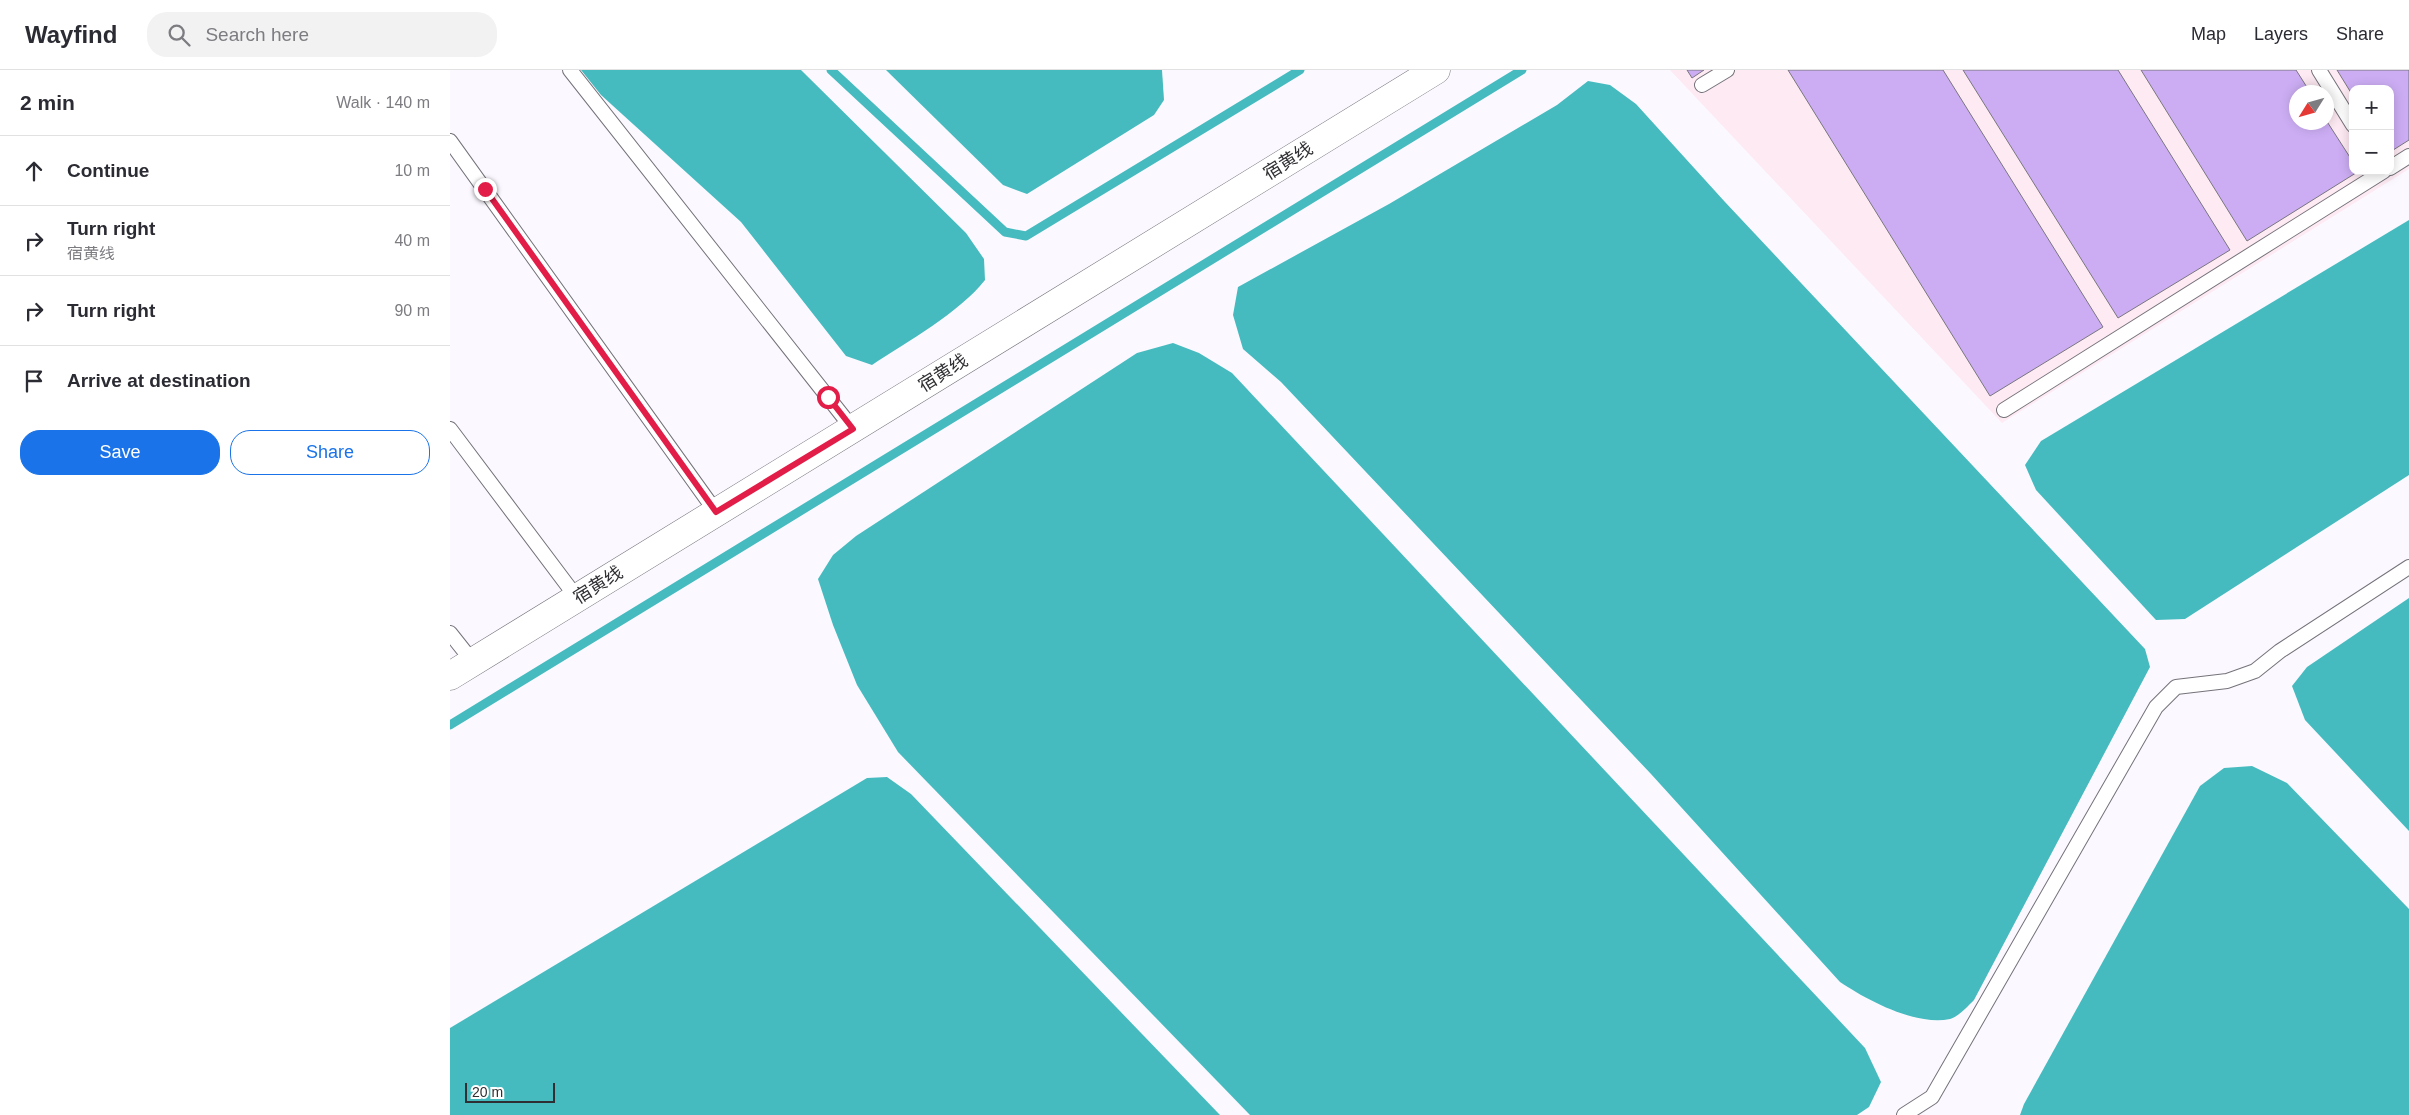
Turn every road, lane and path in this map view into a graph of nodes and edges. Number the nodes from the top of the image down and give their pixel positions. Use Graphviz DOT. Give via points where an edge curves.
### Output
graph roads {
  1 [pos="570,70"];
  2 [pos="1436,70"];
  3 [pos="1727,70"];
  4 [pos="2319,70"];
  5 [pos="1702,85"];
  6 [pos="2349,119"];
  7 [pos="450,141"];
  8 [pos="2409,156"];
  9 [pos="2394,165"];
  10 [pos="2379,175"];
  11 [pos="2004,410"];
  12 [pos="450,429"];
  13 [pos="853,429"];
  14 [pos="716,512"];
  15 [pos="2409,567"];
  16 [pos="577,598"];
  17 [pos="450,633"];
  18 [pos="473,662"];
  19 [pos="450,676"];
  20 [pos="1904,1115"];
  1 -- 13 [label="lane"];
  2 -- 13 [label="main road, 宿黄线"];
  3 -- 5 [label="lane"];
  4 -- 6 [label="lane"];
  7 -- 14 [label="lane"];
  8 -- 9 [label="lane"];
  10 -- 11 [label="lane"];
  12 -- 16 [label="lane"];
  13 -- 14 [label="main road, 宿黄线"];
  14 -- 16 [label="main road, 宿黄线"];
  15 -- 20 [label="lane" via="2280,651 2255,671 2227,681 2176,687 2156,707 1932,1097"];
  16 -- 18 [label="main road, 宿黄线"];
  17 -- 18 [label="lane"];
  18 -- 19 [label="main road, 宿黄线"];
}
